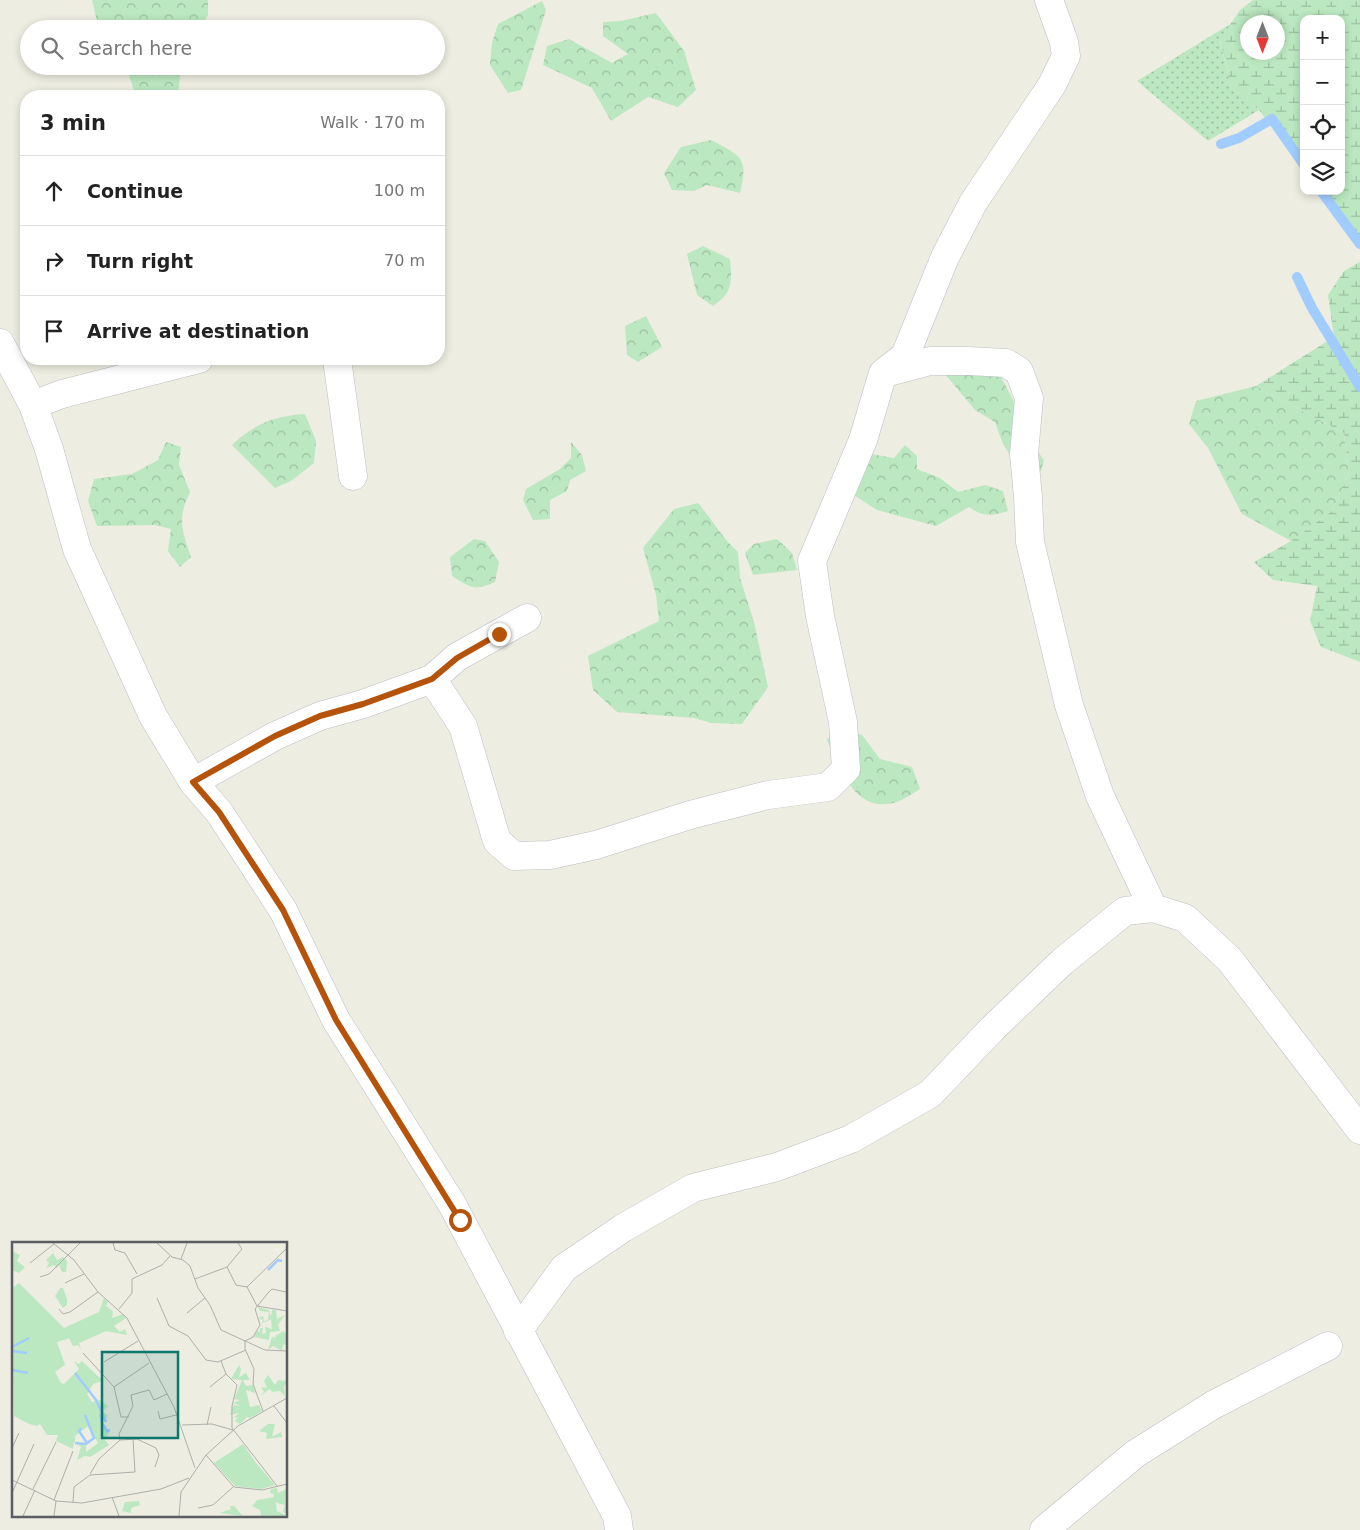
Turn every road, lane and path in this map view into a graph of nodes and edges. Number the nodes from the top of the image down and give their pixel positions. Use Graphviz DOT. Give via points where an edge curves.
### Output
graph roads {
  1 [pos="1049,0"];
  2 [pos="0,343"];
  3 [pos="175,365"];
  4 [pos="339,365"];
  5 [pos="883,373"];
  6 [pos="34,405"];
  7 [pos="352,476"];
  8 [pos="527,618"];
  9 [pos="432,679"];
  10 [pos="193,782"];
  11 [pos="1154,908"];
  12 [pos="1360,1130"];
  13 [pos="518,1331"];
  14 [pos="1328,1346"];
  15 [pos="619,1530"];
  16 [pos="1044,1530"];
  1 -- 5 [label="street" via="1066,56 1052,84 973,203 945,257 905,356"];
  2 -- 6 [label="street"];
  3 -- 6 [label="street" via="78,389"];
  4 -- 7 [label="street"];
  5 -- 9 [label="street" via="864,440 812,560 820,616 843,722 846,769 828,787 768,795 690,815 596,845 550,855 514,856 497,841 463,726"];
  5 -- 11 [label="street" via="940,361 1006,363 1019,371 1029,398 1024,454 1030,542 1069,705 1100,796"];
  6 -- 10 [label="street" via="77,549 153,716"];
  8 -- 9 [label="street" via="457,658"];
  9 -- 10 [label="street" via="320,716 275,736"];
  10 -- 13 [label="street" via="219,812 283,910 336,1020 452,1204"];
  11 -- 12 [label="street" via="1185,918 1230,960"];
  11 -- 13 [label="street" via="1125,911 1062,962 930,1094 851,1139 777,1167 693,1188 623,1228 564,1268"];
  13 -- 15 [label="street" via="617,1516"];
  14 -- 16 [label="street" via="1213,1405 1135,1454"];
}
